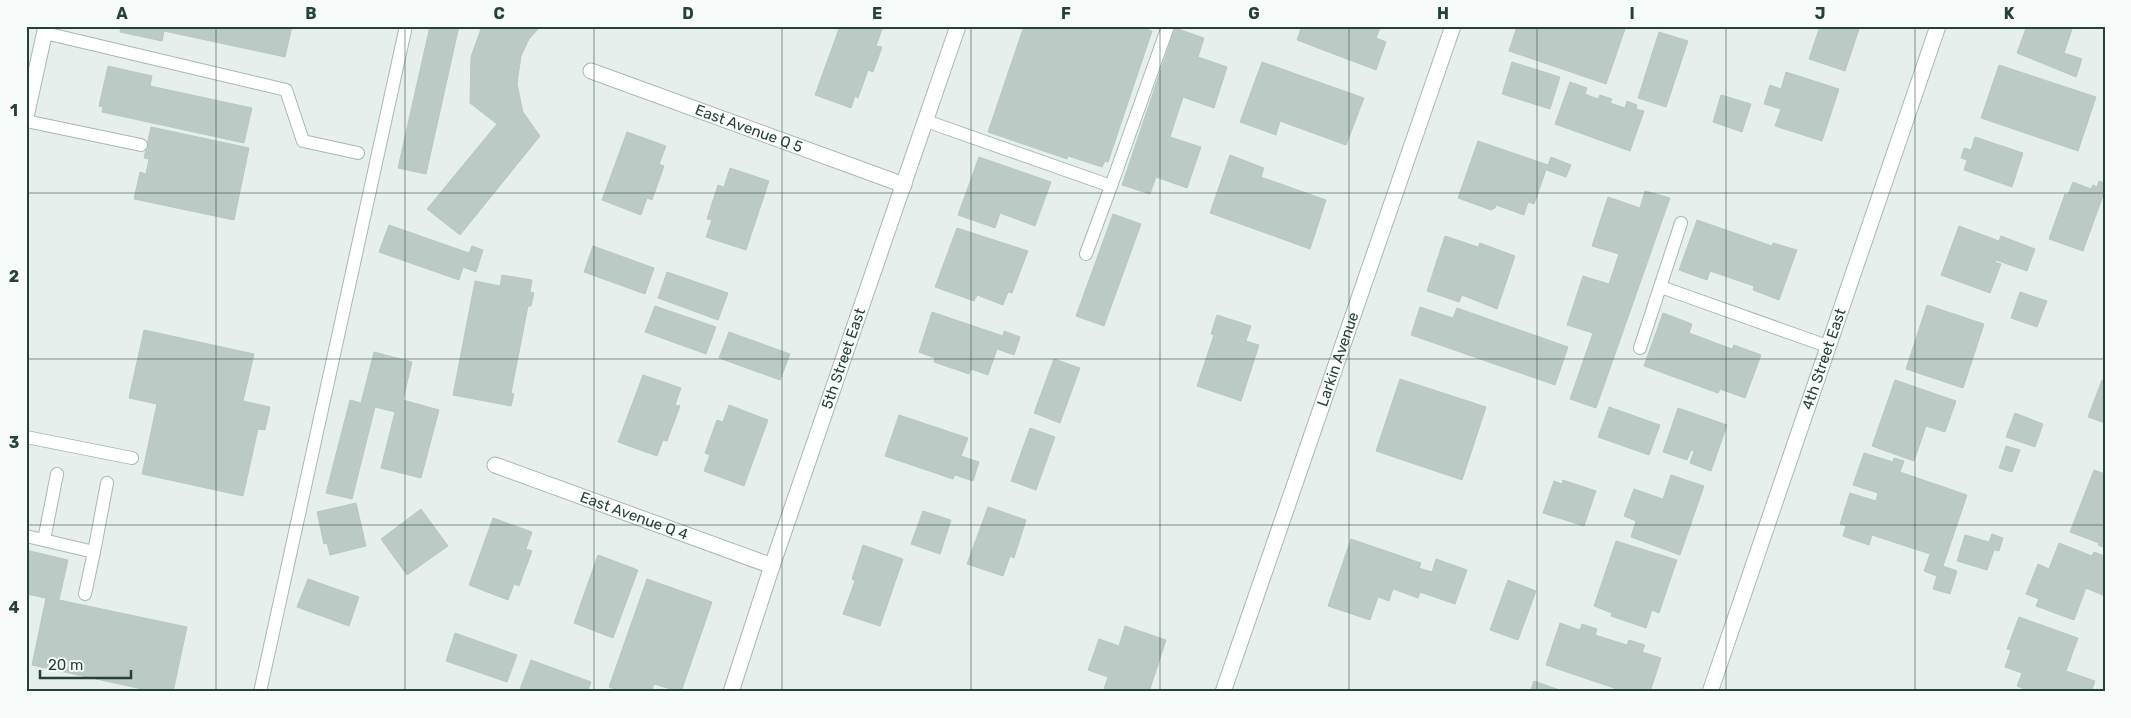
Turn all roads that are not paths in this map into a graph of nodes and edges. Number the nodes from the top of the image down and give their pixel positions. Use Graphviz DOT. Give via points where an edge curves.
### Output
graph roads {
  1 [pos="406,26"];
  2 [pos="958,26"];
  3 [pos="1453,26"];
  4 [pos="1938,26"];
  5 [pos="1167,29"];
  6 [pos="46,30"];
  7 [pos="592,71"];
  8 [pos="26,119"];
  9 [pos="926,121"];
  10 [pos="141,145"];
  11 [pos="358,153"];
  12 [pos="904,185"];
  13 [pos="1111,186"];
  14 [pos="1680,223"];
  15 [pos="1086,254"];
  16 [pos="1661,287"];
  17 [pos="1827,346"];
  18 [pos="1640,348"];
  19 [pos="26,437"];
  20 [pos="132,458"];
  21 [pos="495,465"];
  22 [pos="56,474"];
  23 [pos="107,483"];
  24 [pos="26,536"];
  25 [pos="44,540"];
  26 [pos="94,552"];
  27 [pos="772,566"];
  28 [pos="85,594"];
  29 [pos="260,692"];
  30 [pos="731,692"];
  31 [pos="1223,692"];
  32 [pos="1710,692"];
  1 -- 29 [label="lane"];
  2 -- 9 [label="street, 5th Street East"];
  3 -- 31 [label="street, Larkin Avenue"];
  4 -- 17 [label="street, 4th Street East"];
  5 -- 13 [label="lane"];
  6 -- 8 [label="street"];
  6 -- 11 [label="lane" via="286,90 303,141"];
  7 -- 12 [label="street, East Avenue Q 5"];
  8 -- 10 [label="lane"];
  9 -- 12 [label="street, 5th Street East"];
  9 -- 13 [label="lane"];
  12 -- 27 [label="street, 5th Street East"];
  13 -- 15 [label="lane"];
  14 -- 16 [label="lane"];
  16 -- 17 [label="lane"];
  16 -- 18 [label="lane"];
  17 -- 32 [label="street, 4th Street East"];
  19 -- 20 [label="lane"];
  21 -- 27 [label="street, East Avenue Q 4"];
  22 -- 25 [label="lane"];
  23 -- 26 [label="lane"];
  24 -- 25 [label="lane"];
  25 -- 26 [label="lane"];
  26 -- 28 [label="lane"];
  27 -- 30 [label="street, 5th Street East"];
}
